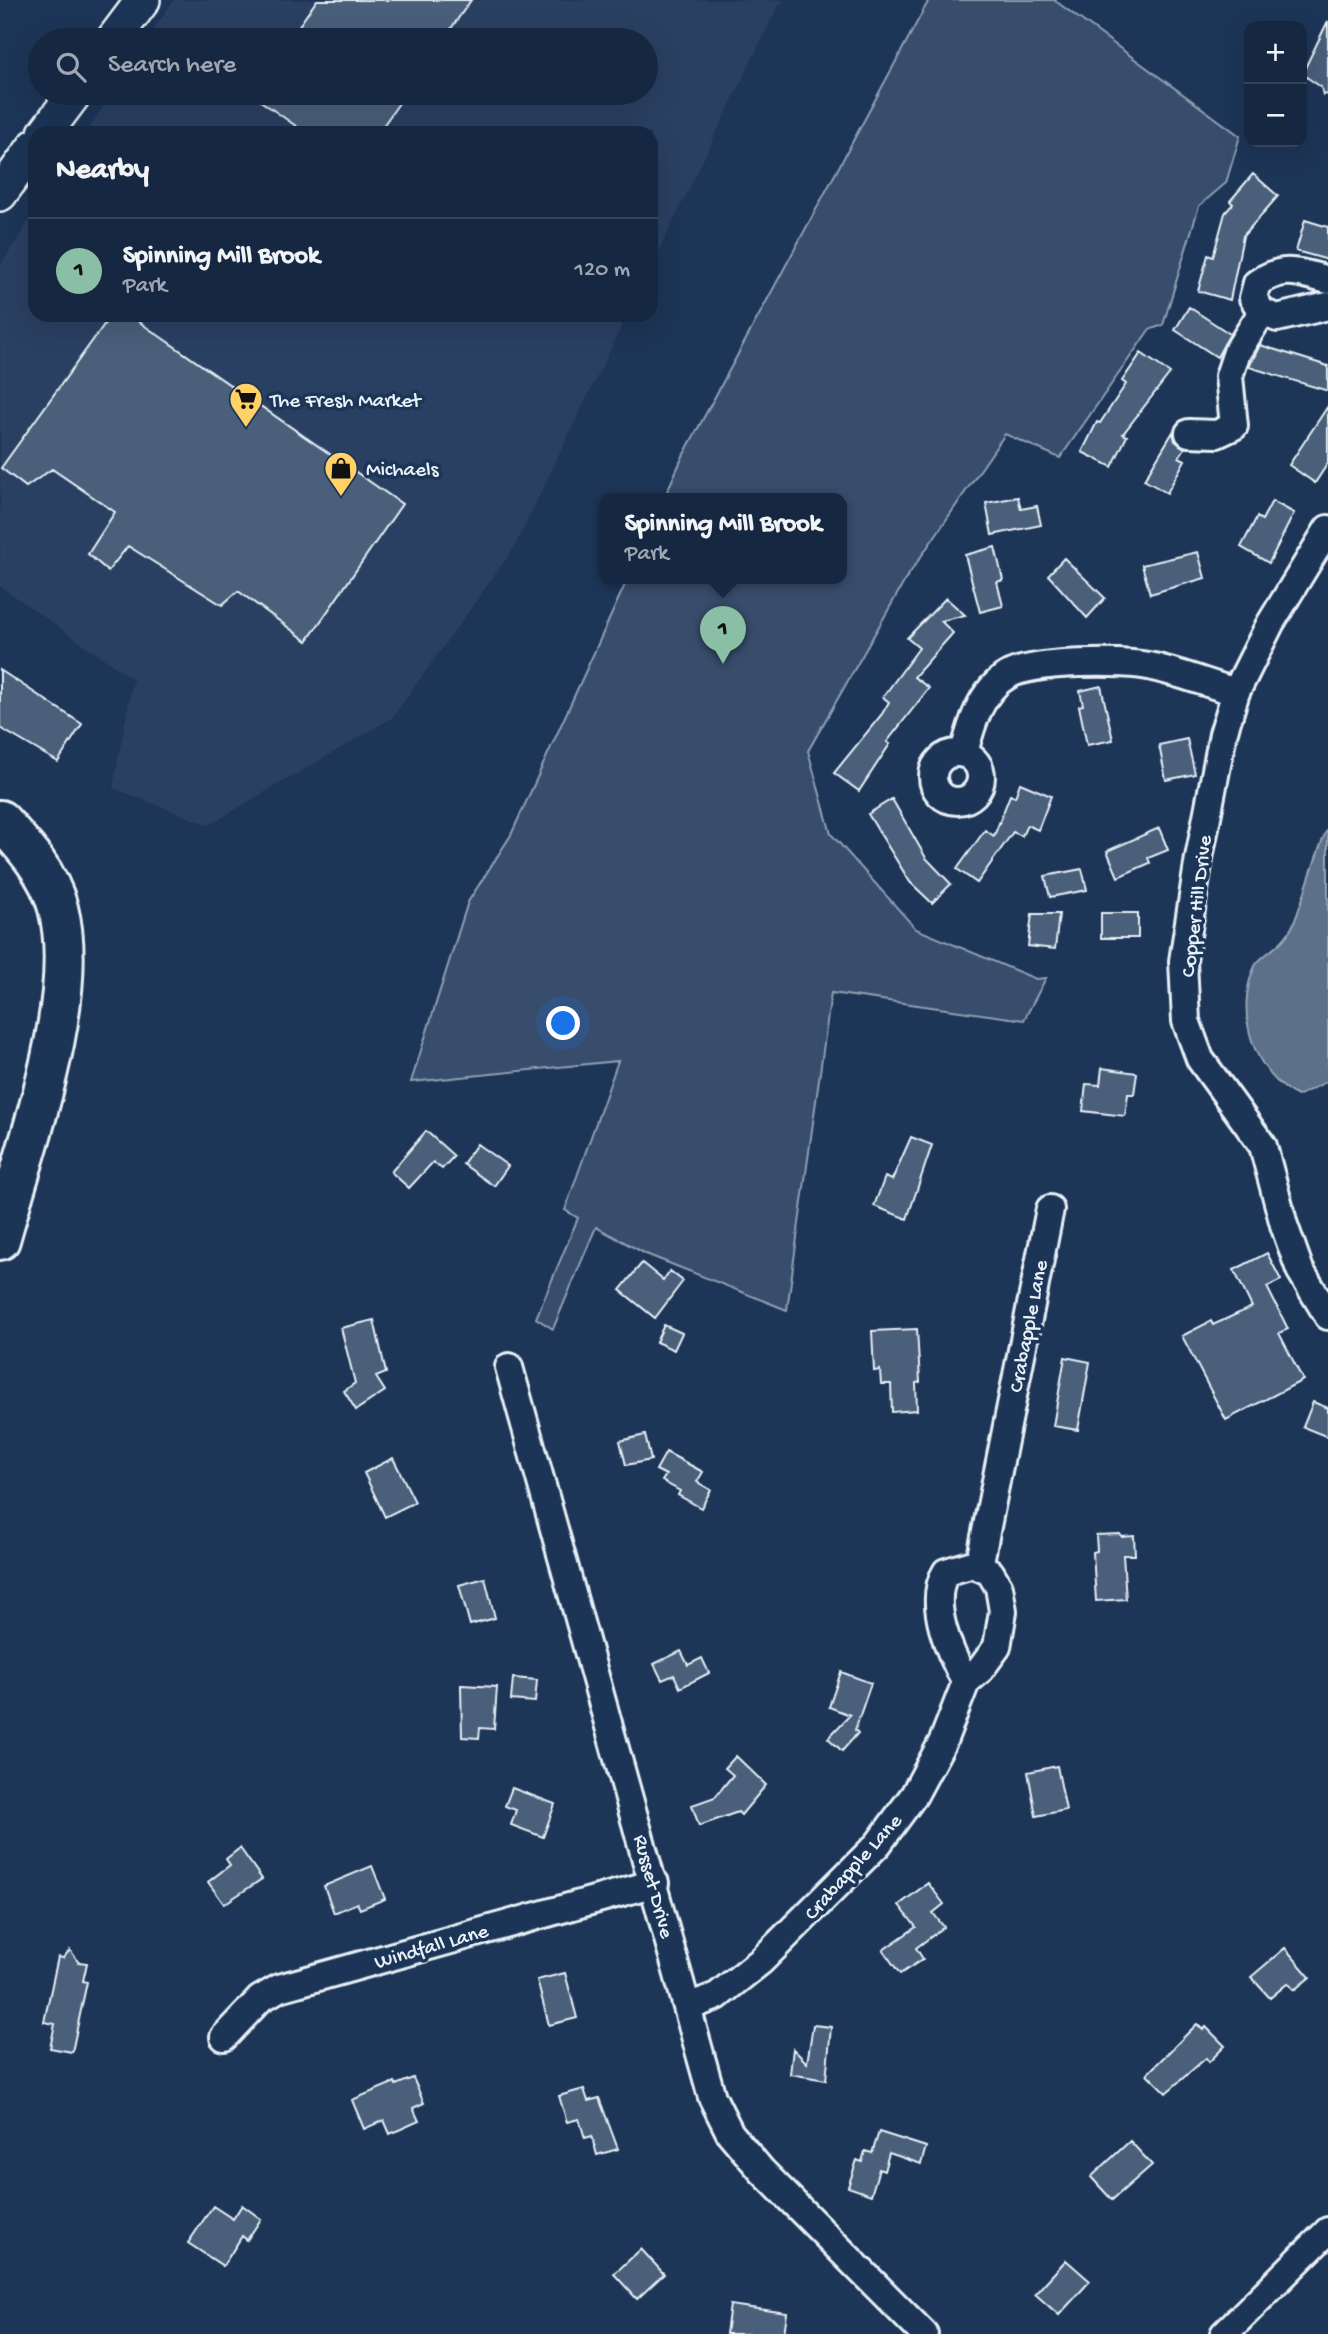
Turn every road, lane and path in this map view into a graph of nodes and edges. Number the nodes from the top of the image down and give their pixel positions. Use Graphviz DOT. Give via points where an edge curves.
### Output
graph roads {
  1 [pos="143,0"];
  2 [pos="122,28"];
  3 [pos="66,105"];
  4 [pos="50,126"];
  5 [pos="28,156"];
  6 [pos="0,194"];
  7 [pos="1328,280"];
  8 [pos="1328,306"];
  9 [pos="1262,313"];
  10 [pos="1189,433"];
  11 [pos="1328,529"];
  12 [pos="1236,692"];
  13 [pos="964,753"];
  14 [pos="0,820"];
  15 [pos="0,856"];
  16 [pos="0,1158"];
  17 [pos="1050,1209"];
  18 [pos="0,1240"];
  19 [pos="1328,1317"];
  20 [pos="509,1367"];
  21 [pos="979,1567"];
  22 [pos="966,1682"];
  23 [pos="655,1883"];
  24 [pos="688,2007"];
  25 [pos="224,2037"];
  26 [pos="1328,2231"];
  27 [pos="924,2334"];
  28 [pos="1224,2334"];
  1 -- 2 [label="main road"];
  3 -- 4 [label="main road"];
  5 -- 6 [label="main road"];
  7 -- 9 [label="street" via="1290,270 1272,273 1257,283 1253,298"];
  8 -- 9 [label="street" via="1276,318"];
  9 -- 10 [label="street" via="1237,352 1229,376 1234,425 1217,434"];
  11 -- 12 [label="street, Copper Hill Drive" via="1270,624"];
  12 -- 13 [label="street" via="1150,666 1062,663 1008,675 986,696 971,723"];
  12 -- 19 [label="street, Copper Hill Drive" via="1218,758 1183,961 1186,1021 1200,1059 1263,1146 1300,1270"];
  14 -- 18 [label="highway" via="34,856 58,907 65,965 57,1035"];
  15 -- 16 [label="highway" via="28,894 45,954 39,1016"];
  17 -- 21 [label="street, Crabapple Lane"];
  20 -- 23 [label="street, Russet Drive"];
  21 -- 22 [label="street, Crabapple Lane" via="990,1572 999,1587 1003,1611 997,1647"];
  21 -- 22 [label="street" via="959,1566 941,1581 939,1609"];
  22 -- 24 [label="street, Crabapple Lane" via="943,1741 914,1795 878,1844 761,1961 717,1996"];
  23 -- 24 [label="street, Russet Drive"];
  23 -- 25 [label="street, Windfall Lane" via="279,1988 260,1999"];
  24 -- 27 [label="street, Russet Drive" via="712,2098 730,2133"];
  26 -- 28 [label="street"];
}
